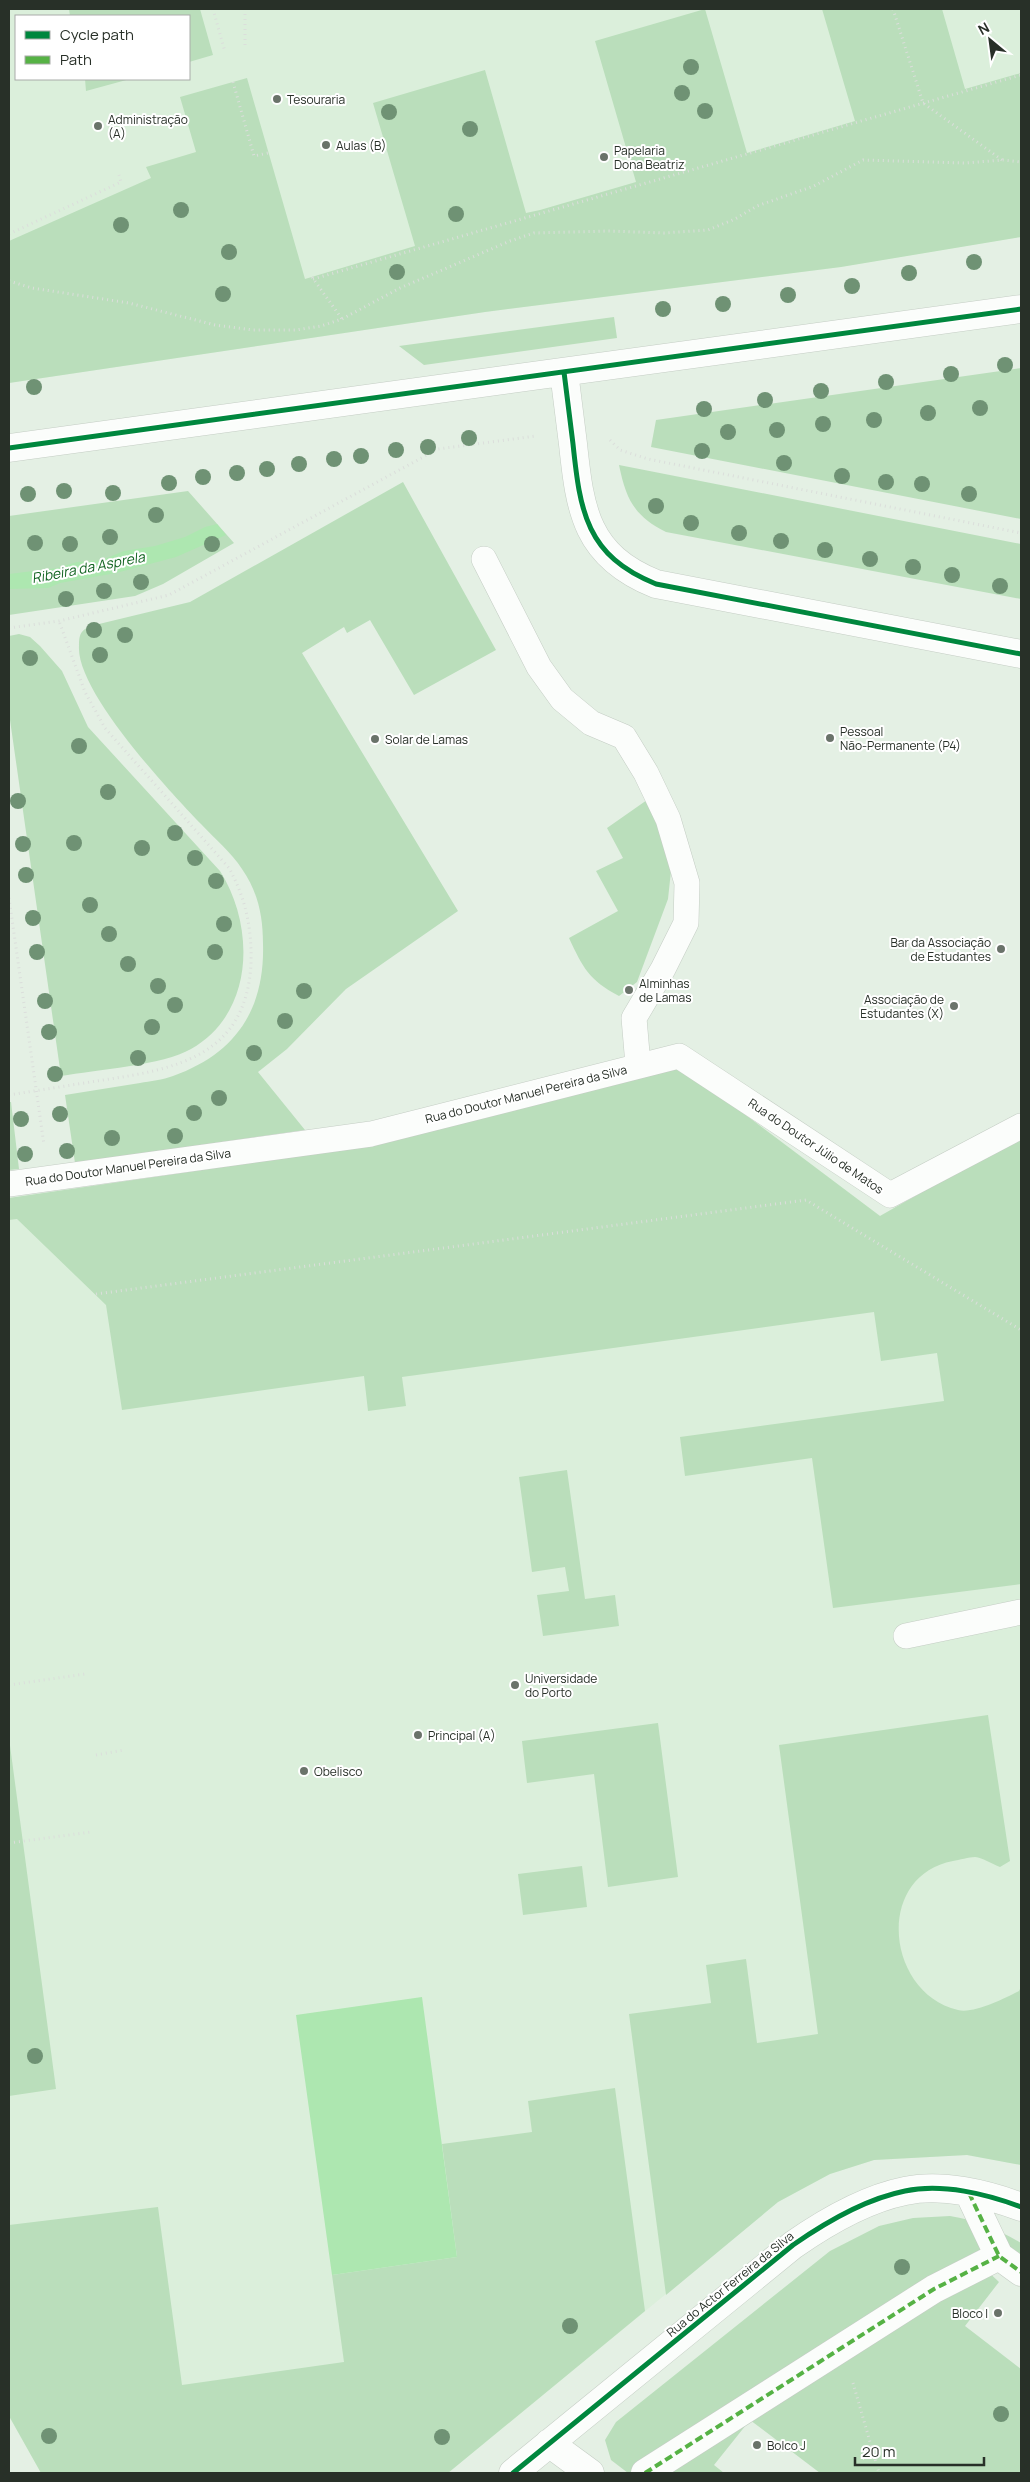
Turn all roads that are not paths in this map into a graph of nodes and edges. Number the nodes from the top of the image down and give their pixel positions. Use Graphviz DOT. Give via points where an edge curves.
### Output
graph roads {
  1 [pos="1021,308"];
  2 [pos="564,372"];
  3 [pos="9,448"];
  4 [pos="484,559"];
  5 [pos="1021,654"];
  6 [pos="638,1065"];
  7 [pos="1021,1126"];
  8 [pos="9,1184"];
  9 [pos="1021,1612"];
  10 [pos="906,1636"];
  11 [pos="969,2193"];
  12 [pos="1021,2207"];
  13 [pos="999,2256"];
  14 [pos="1021,2272"];
  15 [pos="549,2444"];
  16 [pos="512,2473"];
  17 [pos="590,2473"];
  18 [pos="646,2473"];
  1 -- 2 [label="street"];
  2 -- 3 [label="street"];
  2 -- 5 [label="street" via="581,506 594,535 624,569 656,584"];
  4 -- 6 [label="lane, Rua do Doutor Manuel Pereira da Silva" via="539,667 557,693 591,723 624,736 668,819 687,883 686,923 664,969 634,1018"];
  6 -- 7 [label="lane, Rua do Doutor Júlio de Matos" via="679,1056 890,1195"];
  6 -- 8 [label="lane, Rua do Doutor Manuel Pereira da Silva" via="371,1134"];
  9 -- 10 [label="lane"];
  11 -- 12 [label="street, Rua do Actor Ferreira da Silva"];
  11 -- 13 [label="street"];
  11 -- 15 [label="street, Rua do Actor Ferreira da Silva" via="936,2188 905,2191 826,2222 793,2245"];
  13 -- 14 [label="street"];
  13 -- 18 [label="street" via="934,2289"];
  15 -- 16 [label="street, Rua do Actor Ferreira da Silva"];
  15 -- 17 [label="street"];
}
